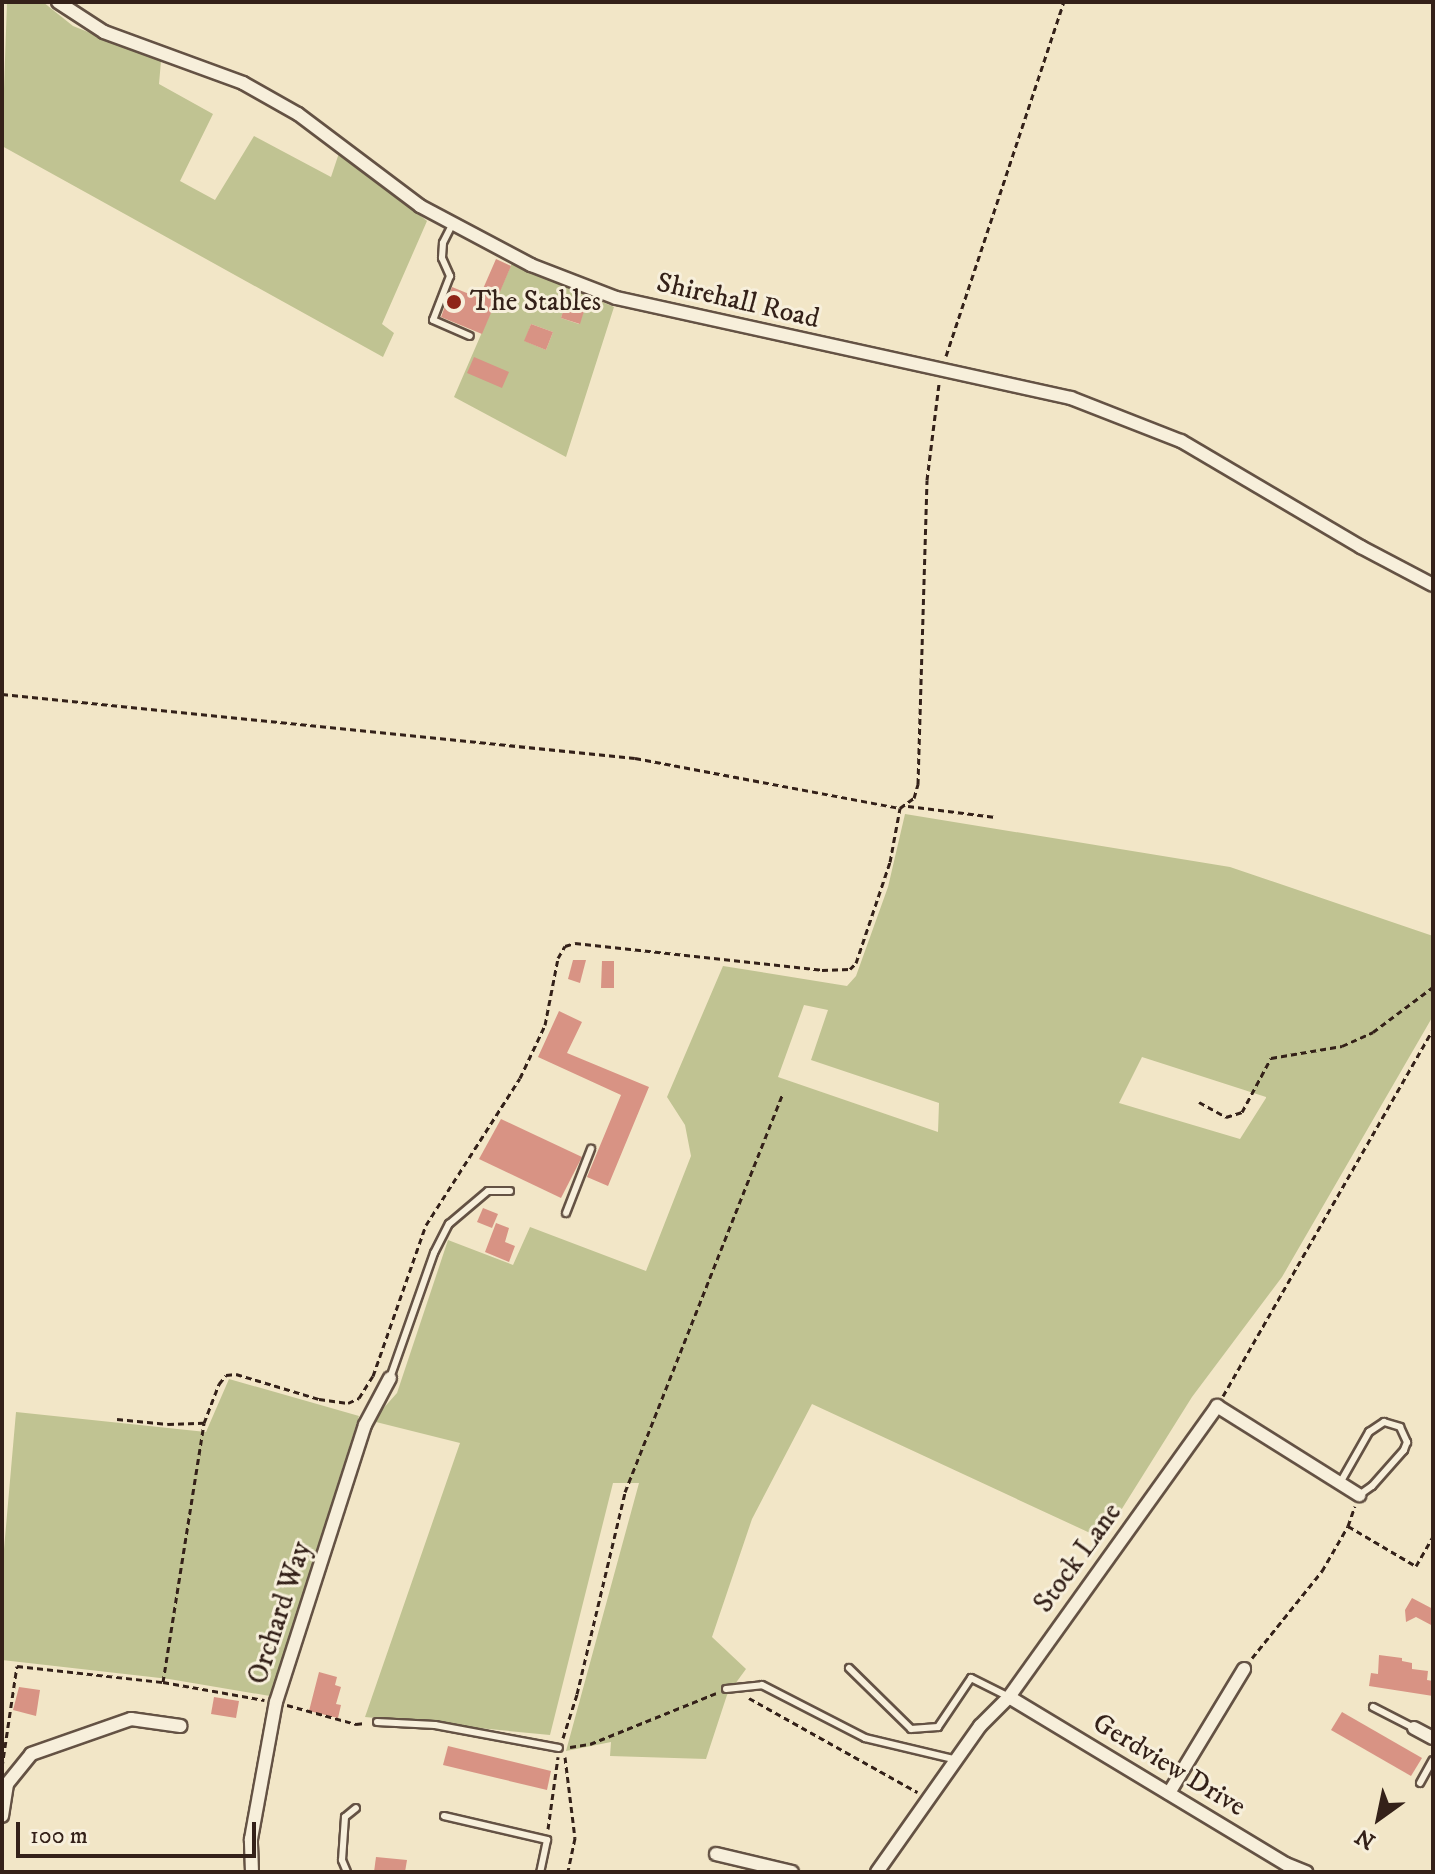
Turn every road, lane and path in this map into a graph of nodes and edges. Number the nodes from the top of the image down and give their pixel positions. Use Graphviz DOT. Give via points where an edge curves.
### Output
graph roads {
  1 [pos="58,2"];
  2 [pos="1064,2"];
  3 [pos="452,225"];
  4 [pos="470,336"];
  5 [pos="942,372"];
  6 [pos="1433,585"];
  7 [pos="2,694"];
  8 [pos="906,806"];
  9 [pos="900,808"];
  10 [pos="995,817"];
  11 [pos="1433,987"];
  12 [pos="1433,1030"];
  13 [pos="1431,1037"];
  14 [pos="782,1095"];
  15 [pos="1199,1102"];
  16 [pos="591,1149"];
  17 [pos="510,1191"];
  18 [pos="566,1213"];
  19 [pos="390,1378"];
  20 [pos="1217,1406"];
  21 [pos="117,1419"];
  22 [pos="204,1423"];
  23 [pos="1340,1483"];
  24 [pos="1359,1495"];
  25 [pos="1348,1526"];
  26 [pos="1433,1536"];
  27 [pos="849,1668"];
  28 [pos="1244,1669"];
  29 [pos="163,1682"];
  30 [pos="726,1689"];
  31 [pos="1009,1697"];
  32 [pos="276,1702"];
  33 [pos="1373,1707"];
  34 [pos="377,1722"];
  35 [pos="181,1726"];
  36 [pos="1414,1728"];
  37 [pos="1433,1738"];
  38 [pos="560,1748"];
  39 [pos="957,1760"];
  40 [pos="1433,1760"];
  41 [pos="2,1768"];
  42 [pos="1420,1783"];
  43 [pos="1169,1793"];
  44 [pos="930,1799"];
  45 [pos="356,1808"];
  46 [pos="2,1816"];
  47 [pos="444,1816"];
  48 [pos="547,1840"];
  49 [pos="716,1854"];
  50 [pos="751,1867"];
  51 [pos="252,1872"];
  52 [pos="347,1872"];
  53 [pos="540,1872"];
  54 [pos="568,1872"];
  55 [pos="792,1872"];
  56 [pos="877,1872"];
  57 [pos="1306,1872"];
  1 -- 3 [label="street, Shirehall Road" via="104,32 243,83 298,114"];
  2 -- 5 [label="path"];
  3 -- 4 [label="lane" via="442,258 450,276 433,320"];
  3 -- 5 [label="street, Shirehall Road" via="531,265 616,298"];
  5 -- 6 [label="street, Shirehall Road" via="1071,398 1181,441"];
  5 -- 8 [label="path" via="927,480 918,784"];
  7 -- 9 [label="path" via="635,758"];
  8 -- 9 [label="path"];
  8 -- 10 [label="path"];
  9 -- 22 [label="path" via="890,862 850,969 565,946 545,1025 520,1078 426,1225 373,1376 359,1398 348,1403 319,1399 226,1375"];
  11 -- 15 [label="path" via="1373,1032 1314,1052 1271,1058 1242,1112 1226,1117"];
  12 -- 13 [label="path"];
  13 -- 20 [label="path"];
  14 -- 38 [label="path" via="625,1492"];
  16 -- 18 [label="lane"];
  17 -- 19 [label="lane" via="488,1191 449,1224"];
  19 -- 32 [label="street, Orchard Way" via="365,1425"];
  20 -- 23 [label="street"];
  20 -- 31 [label="street, Stock Lane"];
  21 -- 22 [label="path"];
  22 -- 29 [label="path"];
  23 -- 24 [label="street"];
  23 -- 24 [label="lane" via="1369,1432 1384,1422 1400,1427 1407,1442 1404,1450"];
  24 -- 25 [label="path"];
  25 -- 26 [label="path" via="1416,1566"];
  25 -- 28 [label="path" via="1322,1571"];
  27 -- 31 [label="lane" via="911,1729 938,1727 971,1678"];
  28 -- 43 [label="street"];
  29 -- 32 [label="path"];
  29 -- 41 [label="path" via="17,1666"];
  30 -- 38 [label="path" via="590,1744"];
  30 -- 39 [label="lane" via="762,1685 865,1738"];
  30 -- 44 [label="path" via="767,1705"];
  31 -- 39 [label="street, Stock Lane"];
  31 -- 43 [label="street, Gerdview Drive"];
  32 -- 34 [label="path" via="356,1724"];
  32 -- 51 [label="street, Orchard Way" via="251,1839"];
  33 -- 36 [label="lane"];
  34 -- 38 [label="lane" via="435,1725"];
  35 -- 46 [label="street" via="131,1719 31,1754 7,1784"];
  36 -- 37 [label="street"];
  38 -- 48 [label="path"];
  38 -- 54 [label="path" via="570,1778 575,1838"];
  39 -- 44 [label="street, Stock Lane"];
  40 -- 42 [label="lane"];
  43 -- 57 [label="street, Gerdview Drive"];
  44 -- 56 [label="street, Stock Lane"];
  45 -- 52 [label="lane" via="345,1817 342,1860"];
  47 -- 48 [label="lane"];
  48 -- 53 [label="lane"];
  49 -- 50 [label="street"];
  50 -- 55 [label="street"];
}
